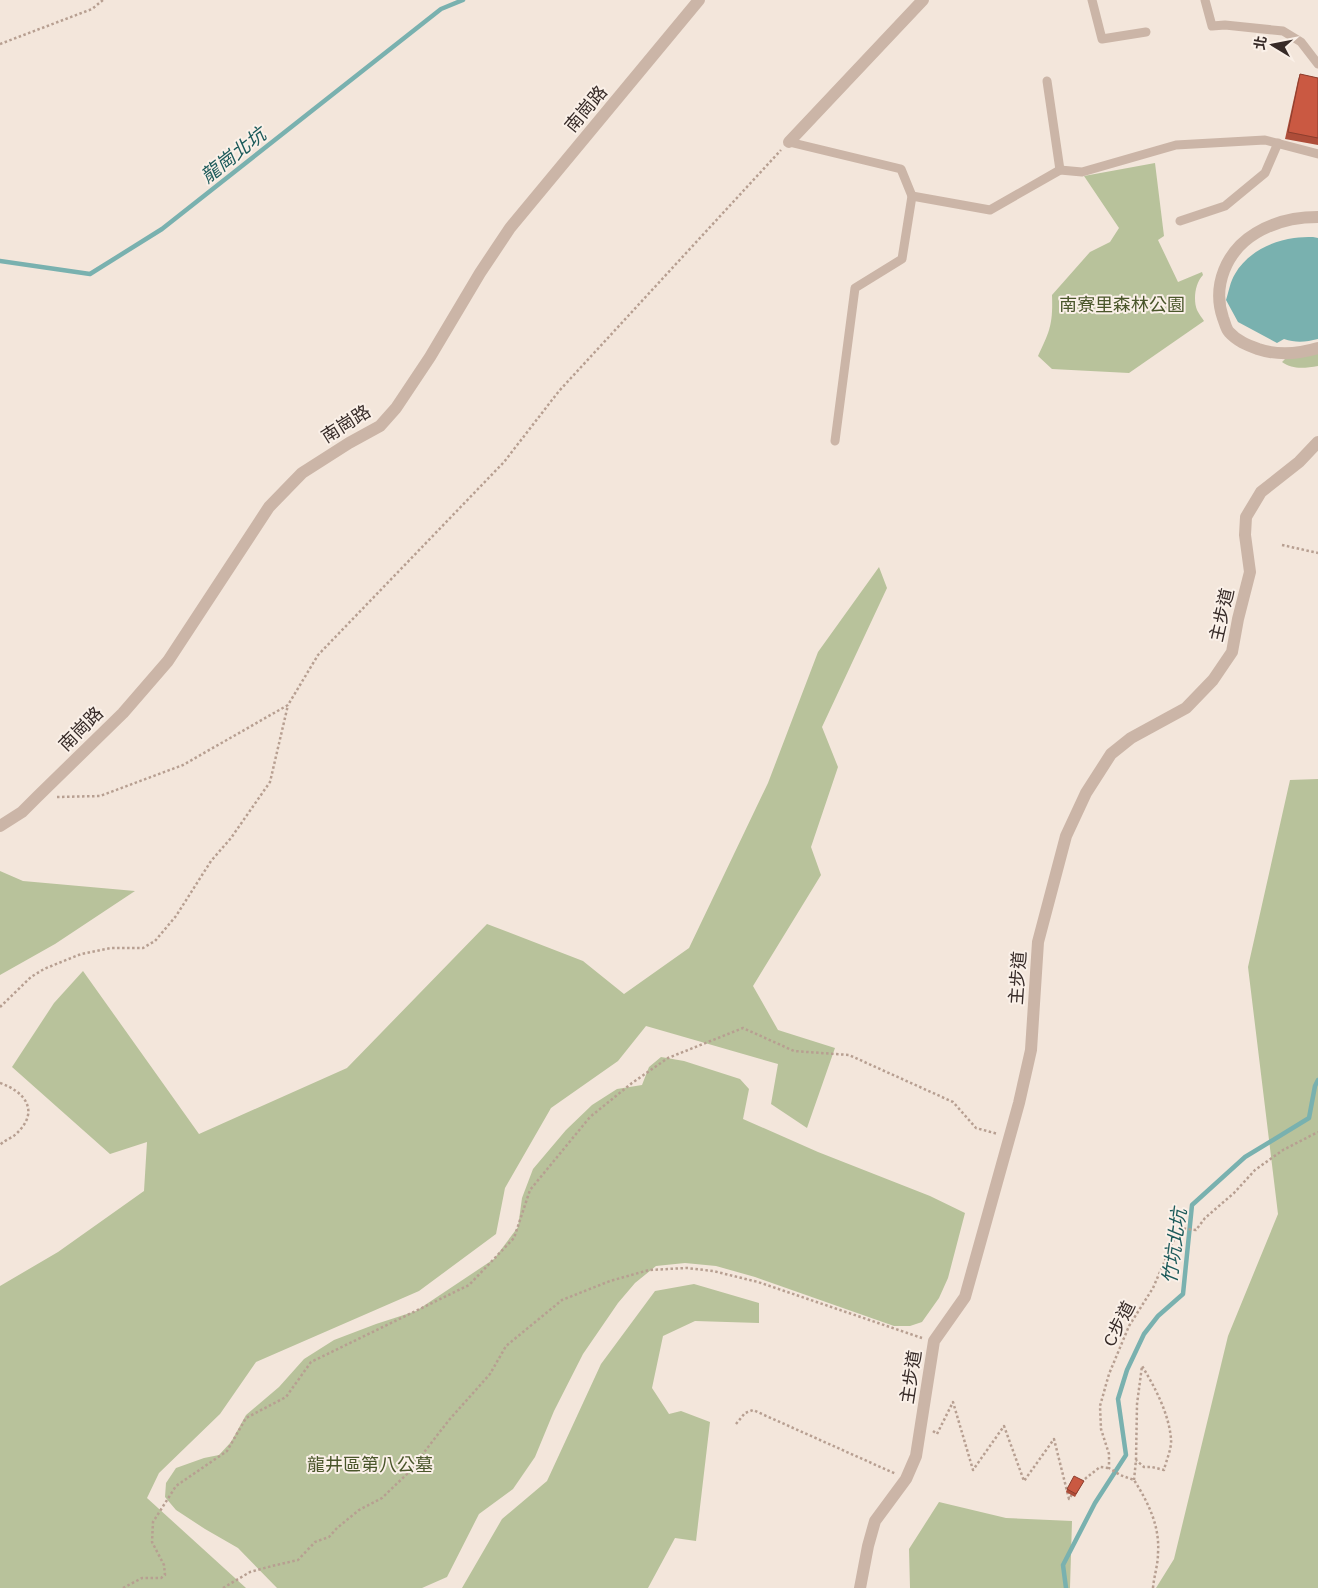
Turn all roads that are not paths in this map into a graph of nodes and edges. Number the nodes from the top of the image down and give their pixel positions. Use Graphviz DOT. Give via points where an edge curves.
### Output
graph roads {
  1 [pos="699,0"];
  2 [pos="923,0"];
  3 [pos="1092,0"];
  4 [pos="1205,0"];
  5 [pos="1146,32"];
  6 [pos="1318,64"];
  7 [pos="1047,80"];
  8 [pos="789,142"];
  9 [pos="1278,143"];
  10 [pos="1318,154"];
  11 [pos="1060,170"];
  12 [pos="912,196"];
  13 [pos="1318,217"];
  14 [pos="1180,221"];
  15 [pos="1318,348"];
  16 [pos="835,441"];
  17 [pos="1318,442"];
  18 [pos="0,826"];
  19 [pos="860,1588"];
  1 -- 18 [label="street, 南崗路" via="510,228 396,408 380,426 302,473 269,507 168,661 123,713 38,797"];
  2 -- 8 [label="street"];
  3 -- 5 [label="lane" via="1102,39"];
  4 -- 6 [label="lane" via="1212,26 1283,31 1301,42"];
  7 -- 11 [label="lane"];
  8 -- 12 [label="lane" via="901,169"];
  9 -- 10 [label="lane"];
  9 -- 11 [label="lane" via="1265,140 1176,145 1082,172"];
  9 -- 14 [label="lane" via="1265,173 1225,206"];
  11 -- 12 [label="lane" via="990,210"];
  12 -- 16 [label="lane" via="902,259 855,288"];
  13 -- 15 [label="street" via="1277,223 1255,233 1237,248 1223,270 1219,296 1228,331 1241,342 1284,355"];
  17 -- 19 [label="street, 主步道" via="1299,462 1261,492 1246,517 1250,572 1232,652 1213,680 1186,708 1131,738 1111,754 1086,793 1066,836 1038,942 1031,1050 1019,1102 965,1297 934,1341 916,1456 906,1479 875,1521"];
}
